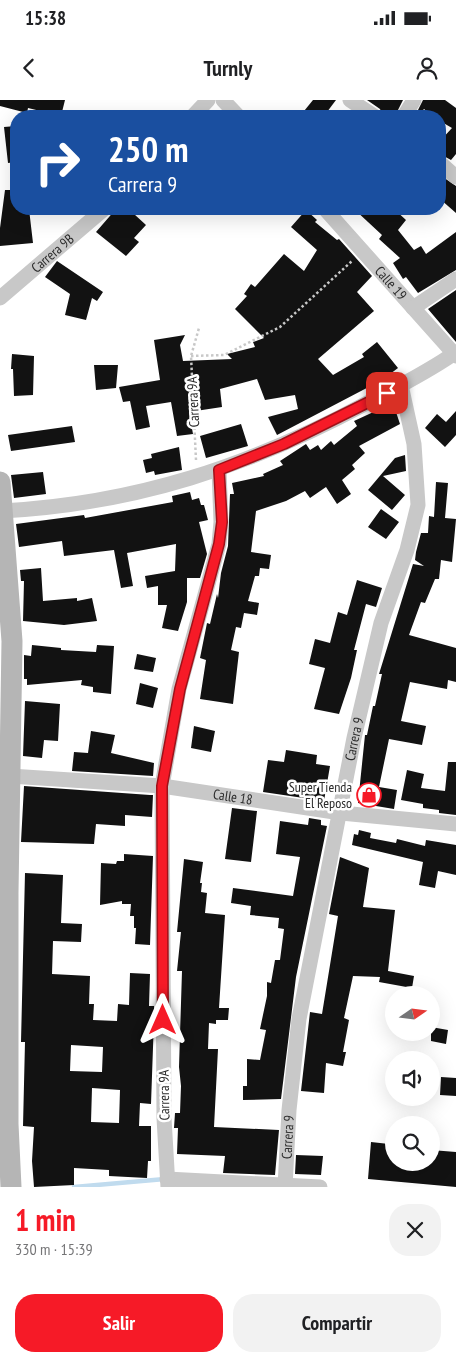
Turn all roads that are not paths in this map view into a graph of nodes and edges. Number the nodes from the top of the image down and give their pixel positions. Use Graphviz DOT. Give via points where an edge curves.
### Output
graph roads {
  1 [pos="208,100"];
  2 [pos="223,100"];
  3 [pos="350,100"];
  4 [pos="199,110"];
  5 [pos="232,110"];
  6 [pos="365,110"];
  7 [pos="446,169"];
  8 [pos="456,178"];
  9 [pos="97,215"];
  10 [pos="331,215"];
  11 [pos="456,279"];
  12 [pos="0,298"];
  13 [pos="413,308"];
  14 [pos="455,354"];
  15 [pos="401,385"];
  16 [pos="219,470"];
  17 [pos="0,482"];
  18 [pos="2,511"];
  19 [pos="10,776"];
  20 [pos="162,786"];
  21 [pos="341,813"];
  22 [pos="456,824"];
  23 [pos="4,868"];
  24 [pos="4,893"];
  25 [pos="167,1183"];
  26 [pos="285,1186"];
  27 [pos="11,1187"];
  28 [pos="320,1187"];
  1 -- 4 [label="street"];
  2 -- 5 [label="street"];
  3 -- 6 [label="street"];
  7 -- 8 [label="street"];
  9 -- 12 [label="street, Carrera 9B"];
  10 -- 13 [label="street, Calle 19"];
  11 -- 13 [label="street"];
  13 -- 14 [label="street, Calle 19"];
  14 -- 15 [label="street"];
  15 -- 16 [label="street" via="284,444"];
  15 -- 21 [label="street, Carrera 9" via="414,444 418,505 415,524 367,675"];
  16 -- 18 [label="street" via="101,501"];
  16 -- 20 [label="street, Carrera 9A" via="222,522 219,544 180,689"];
  17 -- 18 [label="street"];
  18 -- 19 [label="street" via="12,641"];
  19 -- 20 [label="street, Calle 18"];
  19 -- 23 [label="street"];
  20 -- 21 [label="street, Calle 18"];
  20 -- 25 [label="street, Carrera 9A"];
  21 -- 22 [label="street, Calle 18"];
  21 -- 26 [label="street, Carrera 9" via="299,1019 288,1110"];
  23 -- 24 [label="street"];
  24 -- 27 [label="street"];
  25 -- 26 [label="street"];
  26 -- 28 [label="street"];
}
